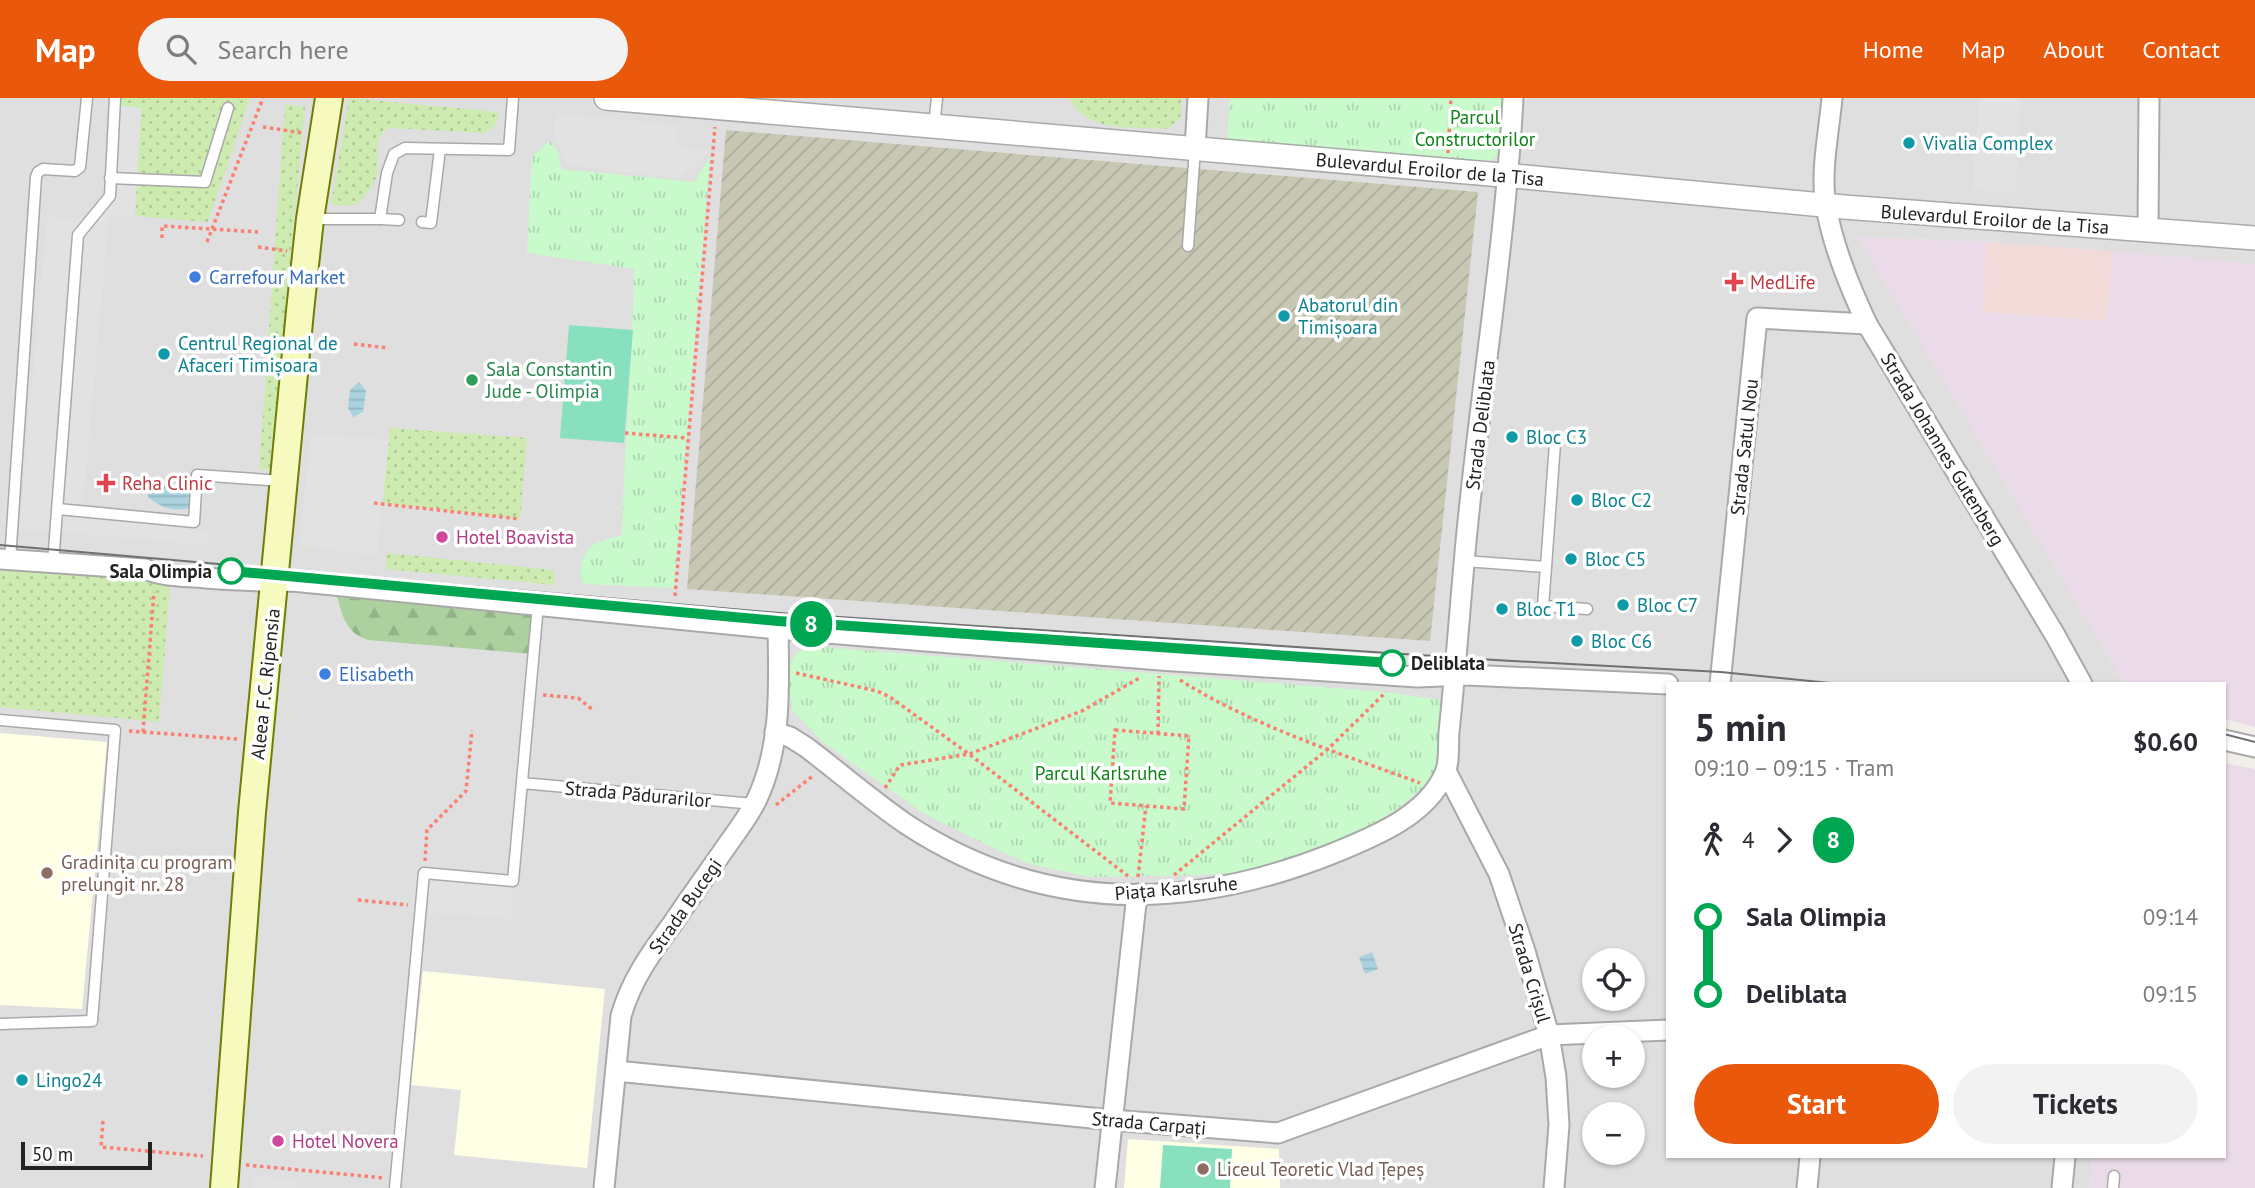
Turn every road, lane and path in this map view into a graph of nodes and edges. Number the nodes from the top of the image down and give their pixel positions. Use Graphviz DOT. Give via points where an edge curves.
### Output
graph roads {
  1 [pos="87,98"];
  2 [pos="115,98"];
  3 [pos="263,98"];
  4 [pos="329,98"];
  5 [pos="513,98"];
  6 [pos="606,98"];
  7 [pos="937,98"];
  8 [pos="1198,98"];
  9 [pos="1451,98"];
  10 [pos="1513,98"];
  11 [pos="1832,98"];
  12 [pos="2149,98"];
  13 [pos="709,104"];
  14 [pos="228,108"];
  15 [pos="934,126"];
  16 [pos="263,127"];
  17 [pos="303,133"];
  18 [pos="440,149"];
  19 [pos="1195,149"];
  20 [pos="1448,155"];
  21 [pos="1508,175"];
  22 [pos="110,178"];
  23 [pos="1825,205"];
  24 [pos="310,219"];
  25 [pos="380,219"];
  26 [pos="399,220"];
  27 [pos="422,222"];
  28 [pos="212,229"];
  29 [pos="2148,230"];
  30 [pos="258,232"];
  31 [pos="162,238"];
  32 [pos="2255,239"];
  33 [pos="207,242"];
  34 [pos="1188,246"];
  35 [pos="258,247"];
  36 [pos="291,252"];
  37 [pos="1867,324"];
  38 [pos="354,344"];
  39 [pos="389,348"];
  40 [pos="625,433"];
  41 [pos="687,438"];
  42 [pos="1555,443"];
  43 [pos="285,481"];
  44 [pos="374,503"];
  45 [pos="58,509"];
  46 [pos="520,519"];
  47 [pos="5,559"];
  48 [pos="1464,561"];
  49 [pos="53,563"];
  50 [pos="1546,567"];
  51 [pos="275,582"];
  52 [pos="154,592"];
  53 [pos="675,596"];
  54 [pos="538,605"];
  55 [pos="1587,609"];
  56 [pos="778,629"];
  57 [pos="779,669"];
  58 [pos="1160,669"];
  59 [pos="1454,674"];
  60 [pos="1159,677"];
  61 [pos="1720,682"];
  62 [pos="2081,682"];
  63 [pos="1666,684"];
  64 [pos="1392,686"];
  65 [pos="530,694"];
  66 [pos="593,710"];
  67 [pos="0,720"];
  68 [pos="115,730"];
  69 [pos="471,730"];
  70 [pos="144,732"];
  71 [pos="775,732"];
  72 [pos="1158,734"];
  73 [pos="237,739"];
  74 [pos="2226,740"];
  75 [pos="2255,747"];
  76 [pos="1328,749"];
  77 [pos="970,754"];
  78 [pos="829,764"];
  79 [pos="1446,771"];
  80 [pos="522,783"];
  81 [pos="1434,790"];
  82 [pos="876,801"];
  83 [pos="754,804"];
  84 [pos="775,805"];
  85 [pos="1146,806"];
  86 [pos="424,873"];
  87 [pos="1165,882"];
  88 [pos="1137,894"];
  89 [pos="358,900"];
  90 [pos="421,906"];
  91 [pos="0,1024"];
  92 [pos="1666,1030"];
  93 [pos="1549,1035"];
  94 [pos="616,1071"];
  95 [pos="1112,1120"];
  96 [pos="103,1121"];
  97 [pos="203,1156"];
  98 [pos="1810,1158"];
  99 [pos="2065,1158"];
  100 [pos="244,1165"];
  101 [pos="2115,1176"];
  102 [pos="396,1183"];
  103 [pos="224,1188"];
  104 [pos="604,1188"];
  105 [pos="1105,1188"];
  106 [pos="1554,1188"];
  107 [pos="1807,1188"];
  108 [pos="2062,1188"];
  109 [pos="2113,1188"];
  1 -- 47 [label="lane" via="80,167 75,171 43,169 36,177"];
  2 -- 22 [label="lane"];
  3 -- 28 [label="path"];
  4 -- 24 [label="main road, Aleea F.C. Ripensia"];
  5 -- 18 [label="lane" via="509,150"];
  6 -- 13 [label="street, Bulevardul Eroilor de la Tisa"];
  7 -- 15 [label="lane"];
  8 -- 19 [label="street"];
  9 -- 20 [label="path"];
  10 -- 21 [label="street, Strada Deliblata"];
  11 -- 23 [label="street, Strada Johannes Gutenberg"];
  12 -- 29 [label="street"];
  13 -- 15 [label="street, Bulevardul Eroilor de la Tisa"];
  13 -- 41 [label="path"];
  14 -- 22 [label="lane" via="205,182"];
  15 -- 19 [label="street, Bulevardul Eroilor de la Tisa"];
  16 -- 17 [label="path"];
  18 -- 25 [label="lane" via="405,148 394,154"];
  18 -- 27 [label="lane" via="431,223"];
  19 -- 21 [label="street, Bulevardul Eroilor de la Tisa"];
  19 -- 34 [label="lane"];
  21 -- 23 [label="street, Bulevardul Eroilor de la Tisa"];
  21 -- 48 [label="street, Strada Deliblata"];
  22 -- 45 [label="lane" via="110,196 78,236"];
  23 -- 29 [label="street, Bulevardul Eroilor de la Tisa"];
  23 -- 37 [label="street, Strada Johannes Gutenberg"];
  24 -- 25 [label="lane"];
  24 -- 43 [label="main road, Aleea F.C. Ripensia"];
  25 -- 26 [label="lane"];
  28 -- 30 [label="path"];
  28 -- 31 [label="path" via="162,226"];
  28 -- 33 [label="path"];
  29 -- 32 [label="street, Bulevardul Eroilor de la Tisa"];
  35 -- 36 [label="path"];
  37 -- 61 [label="street, Strada Satul Nou" via="1757,318"];
  37 -- 62 [label="street, Strada Johannes Gutenberg"];
  38 -- 39 [label="path"];
  40 -- 41 [label="path"];
  41 -- 53 [label="path"];
  42 -- 50 [label="lane"];
  43 -- 45 [label="lane" via="197,475 194,522"];
  43 -- 51 [label="main road, Aleea F.C. Ripensia"];
  44 -- 46 [label="path"];
  45 -- 49 [label="lane"];
  47 -- 49 [label="street"];
  48 -- 50 [label="lane"];
  48 -- 59 [label="street, Strada Deliblata"];
  49 -- 51 [label="street"];
  50 -- 55 [label="lane" via="1543,606"];
  51 -- 54 [label="street"];
  51 -- 103 [label="main road, Aleea F.C. Ripensia"];
  52 -- 70 [label="path"];
  54 -- 56 [label="street"];
  54 -- 65 [label="lane"];
  56 -- 57 [label="street, Strada Bucegi"];
  56 -- 59 [label="street" via="1173,661 1417,677"];
  57 -- 71 [label="street, Strada Bucegi"];
  57 -- 77 [label="path" via="877,691"];
  58 -- 60 [label="path"];
  59 -- 63 [label="street"];
  59 -- 79 [label="street, Piața Karlsruhe"];
  60 -- 72 [label="path"];
  60 -- 76 [label="path" via="1179,679 1228,707"];
  60 -- 77 [label="path" via="1142,676 1082,711"];
  64 -- 76 [label="path"];
  65 -- 66 [label="path" via="578,698"];
  65 -- 80 [label="lane"];
  67 -- 68 [label="lane"];
  68 -- 70 [label="path"];
  68 -- 91 [label="lane" via="92,1021"];
  69 -- 86 [label="path" via="466,791 427,830"];
  70 -- 73 [label="path"];
  71 -- 78 [label="street, Piața Karlsruhe"];
  71 -- 83 [label="street, Strada Bucegi"];
  72 -- 85 [label="path" via="1189,736 1184,809"];
  72 -- 85 [label="path" via="1115,730 1110,803"];
  74 -- 75 [label="street"];
  76 -- 81 [label="path"];
  76 -- 87 [label="path"];
  77 -- 82 [label="path" via="900,765"];
  77 -- 85 [label="path" via="1138,884"];
  78 -- 82 [label="street, Piața Karlsruhe"];
  78 -- 84 [label="path"];
  79 -- 81 [label="street, Piața Karlsruhe"];
  79 -- 93 [label="street, Strada Crișul" via="1499,874"];
  80 -- 83 [label="lane, Strada Pădurarilor"];
  80 -- 86 [label="lane" via="513,881"];
  81 -- 88 [label="street, Piața Karlsruhe" via="1397,823 1298,867 1243,883"];
  82 -- 88 [label="street, Piața Karlsruhe" via="918,831 985,865 1032,882 1096,894"];
  83 -- 94 [label="street, Strada Bucegi" via="631,986 621,1016"];
  86 -- 90 [label="lane"];
  88 -- 95 [label="street"];
  89 -- 90 [label="path"];
  90 -- 102 [label="lane"];
  92 -- 93 [label="street, Strada Carpați"];
  93 -- 95 [label="street, Strada Carpați" via="1278,1133"];
  93 -- 106 [label="street, Strada Crișul" via="1559,1125"];
  94 -- 95 [label="street, Strada Carpați"];
  94 -- 104 [label="street, Strada Bucegi"];
  95 -- 105 [label="street"];
  96 -- 97 [label="path" via="100,1147"];
  98 -- 107 [label="street"];
  99 -- 108 [label="street"];
  100 -- 102 [label="path"];
  101 -- 109 [label="lane"];
}
